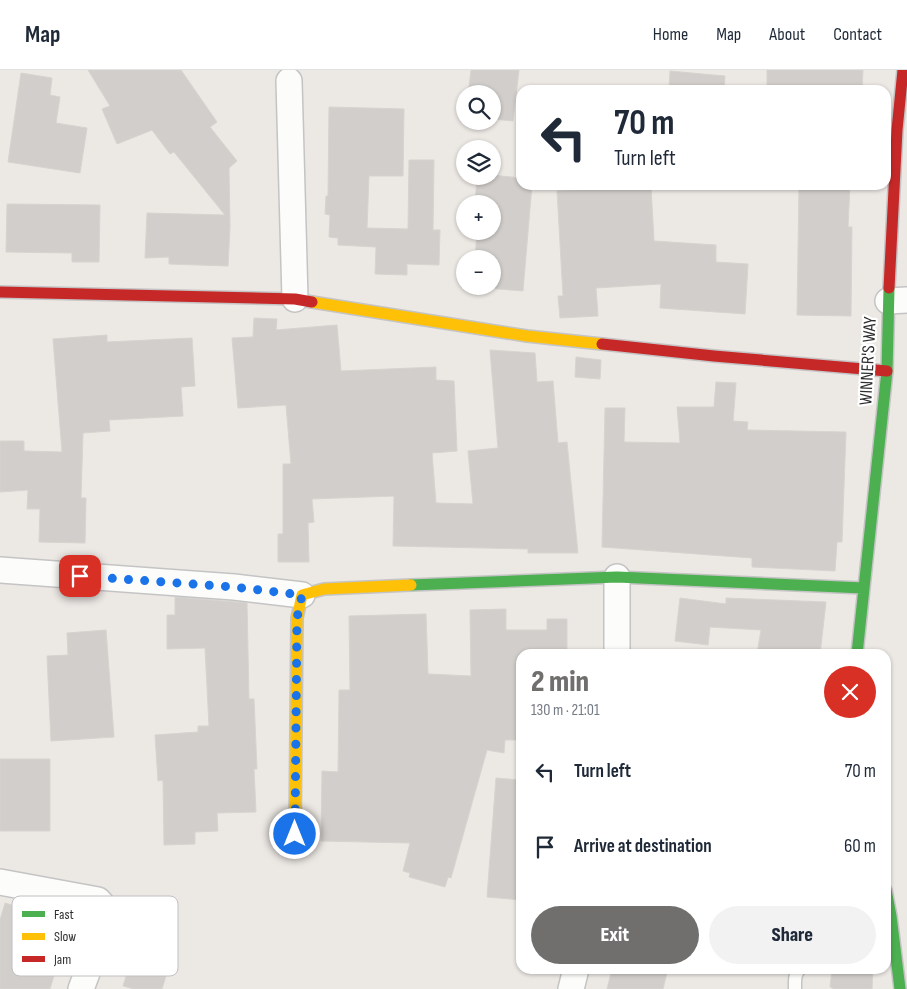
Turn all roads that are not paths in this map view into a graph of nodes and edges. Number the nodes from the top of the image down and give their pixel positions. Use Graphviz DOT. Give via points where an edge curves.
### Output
graph roads {
  1 [pos="903,70"];
  2 [pos="289,81"];
  3 [pos="902,130"];
  4 [pos="0,292"];
  5 [pos="295,299"];
  6 [pos="898,300"];
  7 [pos="887,372"];
  8 [pos="0,570"];
  9 [pos="617,577"];
  10 [pos="863,588"];
  11 [pos="302,595"];
  12 [pos="617,649"];
  13 [pos="857,649"];
  14 [pos="295,834"];
  15 [pos="0,882"];
  16 [pos="76,896"];
  17 [pos="891,954"];
  18 [pos="575,974"];
  19 [pos="796,974"];
  20 [pos="86,976"];
  21 [pos="81,989"];
  22 [pos="571,989"];
  23 [pos="795,989"];
  24 [pos="900,989"];
  1 -- 3 [label="street, WINNER'S WAY"];
  2 -- 5 [label="street"];
  3 -- 6 [label="street, WINNER'S WAY"];
  4 -- 5 [label="street"];
  5 -- 7 [label="street" via="527,336"];
  6 -- 7 [label="street, WINNER'S WAY"];
  7 -- 10 [label="street, WINNER'S WAY"];
  8 -- 11 [label="street"];
  9 -- 10 [label="street"];
  9 -- 11 [label="street" via="324,589"];
  9 -- 12 [label="street"];
  10 -- 13 [label="street, WINNER'S WAY"];
  11 -- 14 [label="street" via="297,618"];
  15 -- 16 [label="street"];
  17 -- 24 [label="street"];
  18 -- 22 [label="street"];
  19 -- 23 [label="lane"];
  20 -- 21 [label="street"];
}
